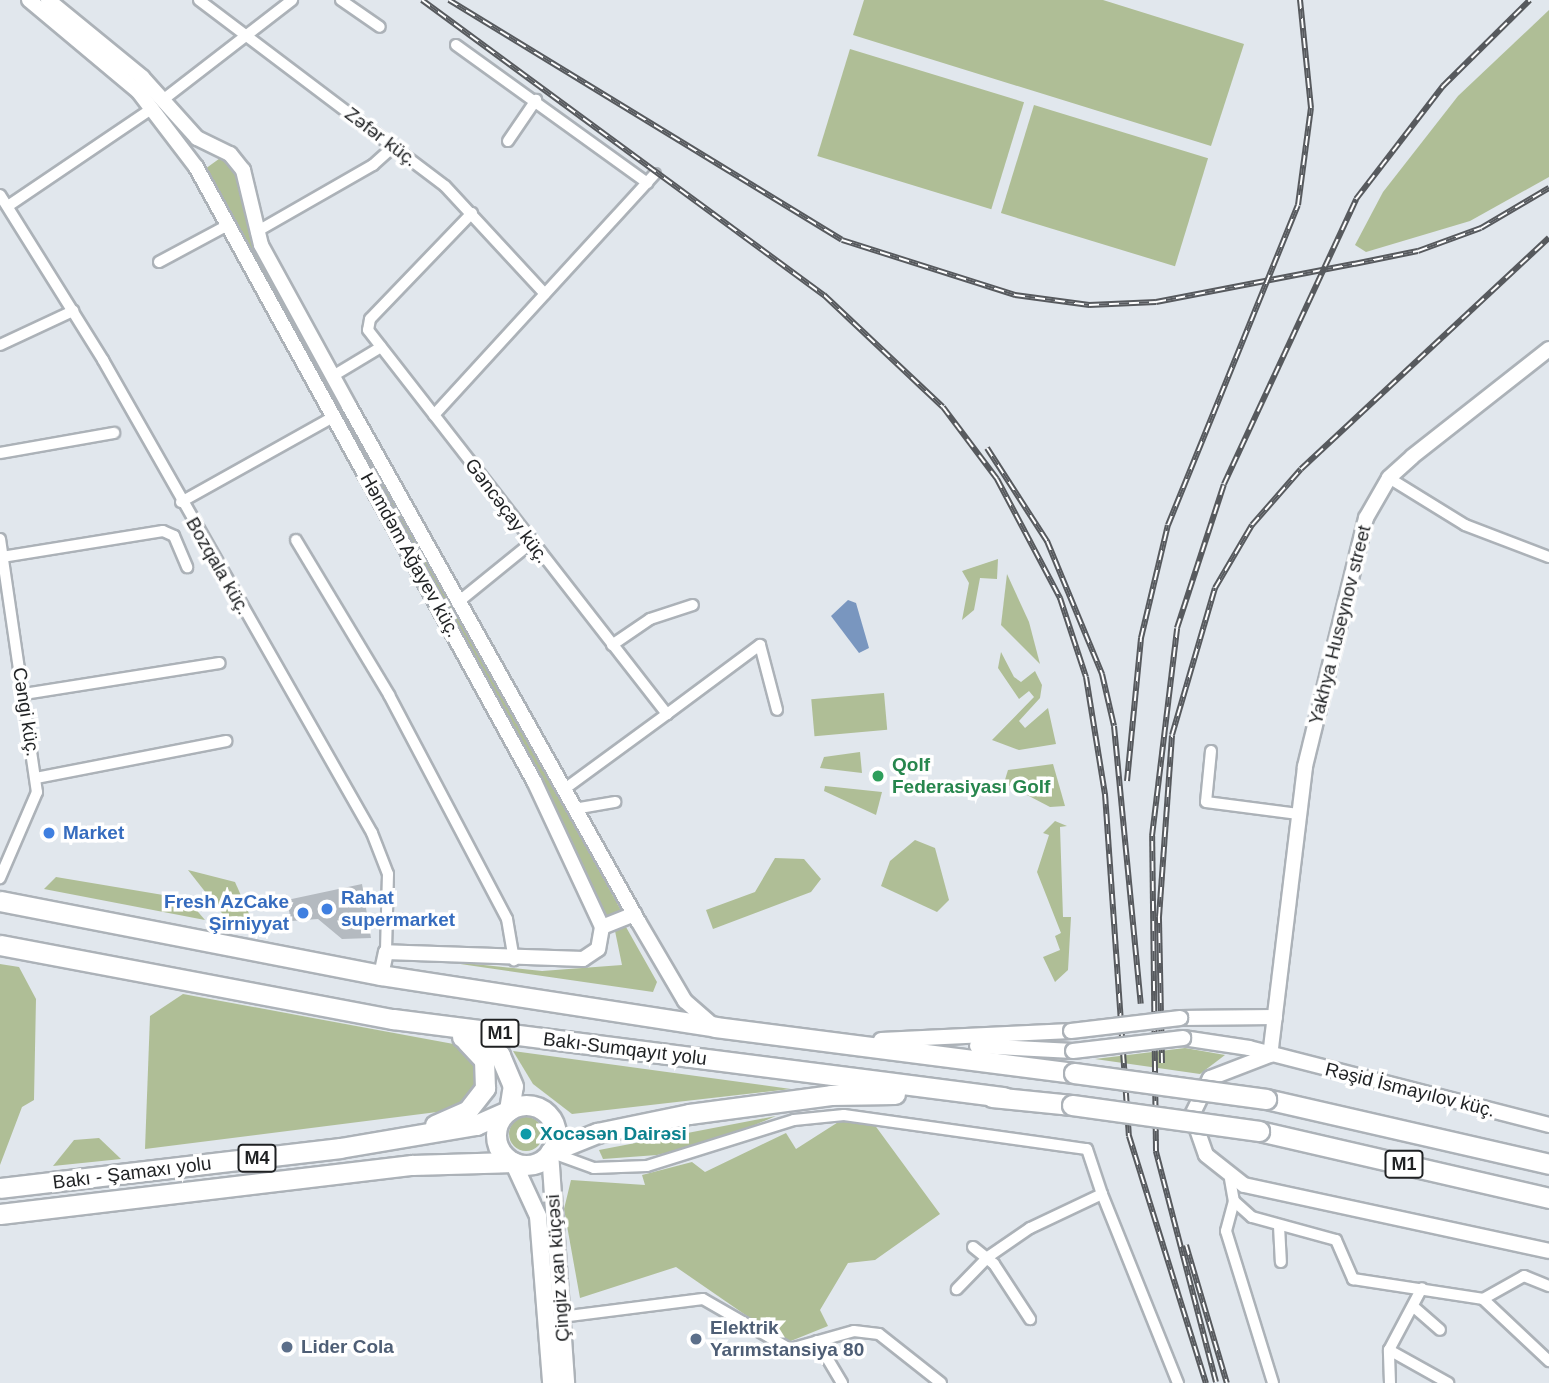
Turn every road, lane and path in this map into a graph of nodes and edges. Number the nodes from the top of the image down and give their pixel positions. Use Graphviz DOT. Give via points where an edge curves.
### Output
graph roads {
  1 [pos="29,0"];
  2 [pos="48,0"];
  3 [pos="199,0"];
  4 [pos="292,0"];
  5 [pos="341,0"];
  6 [pos="380,27"];
  7 [pos="248,33"];
  8 [pos="456,46"];
  9 [pos="536,100"];
  10 [pos="158,104"];
  11 [pos="508,141"];
  12 [pos="392,148"];
  13 [pos="655,174"];
  14 [pos="647,183"];
  15 [pos="0,195"];
  16 [pos="8,206"];
  17 [pos="472,214"];
  18 [pos="229,225"];
  19 [pos="256,232"];
  20 [pos="159,262"];
  21 [pos="545,294"];
  22 [pos="73,311"];
  23 [pos="0,345"];
  24 [pos="381,347"];
  25 [pos="1549,349"];
  26 [pos="333,376"];
  27 [pos="434,415"];
  28 [pos="334,417"];
  29 [pos="114,433"];
  30 [pos="0,453"];
  31 [pos="1389,478"];
  32 [pos="181,502"];
  33 [pos="0,539"];
  34 [pos="296,540"];
  35 [pos="531,543"];
  36 [pos="2,556"];
  37 [pos="1549,557"];
  38 [pos="187,568"];
  39 [pos="457,603"];
  40 [pos="694,605"];
  41 [pos="612,645"];
  42 [pos="220,663"];
  43 [pos="24,694"];
  44 [pos="777,710"];
  45 [pos="667,714"];
  46 [pos="226,741"];
  47 [pos="1211,751"];
  48 [pos="36,778"];
  49 [pos="563,790"];
  50 [pos="615,802"];
  51 [pos="574,809"];
  52 [pos="1298,814"];
  53 [pos="0,878"];
  54 [pos="0,901"];
  55 [pos="634,914"];
  56 [pos="602,927"];
  57 [pos="0,945"];
  58 [pos="386,952"];
  59 [pos="514,960"];
  60 [pos="381,975"];
  61 [pos="1275,1017"];
  62 [pos="1186,1018"];
  63 [pos="393,1019"];
  64 [pos="715,1027"];
  65 [pos="460,1036"];
  66 [pos="800,1038"];
  67 [pos="924,1042"];
  68 [pos="1249,1048"];
  69 [pos="1270,1055"];
  70 [pos="1004,1097"];
  71 [pos="509,1110"];
  72 [pos="1549,1125"];
  73 [pos="340,1148"];
  74 [pos="550,1153"];
  75 [pos="513,1162"];
  76 [pos="1549,1164"];
  77 [pos="1230,1179"];
  78 [pos="0,1188"];
  79 [pos="1102,1194"];
  80 [pos="1549,1198"];
  81 [pos="1234,1201"];
  82 [pos="0,1214"];
  83 [pos="1279,1226"];
  84 [pos="973,1247"];
  85 [pos="1549,1251"];
  86 [pos="988,1257"];
  87 [pos="1281,1262"];
  88 [pos="1549,1286"];
  89 [pos="1422,1288"];
  90 [pos="957,1289"];
  91 [pos="1483,1299"];
  92 [pos="1415,1308"];
  93 [pos="561,1317"];
  94 [pos="1030,1319"];
  95 [pos="1440,1330"];
  96 [pos="817,1341"];
  97 [pos="1389,1350"];
  98 [pos="1549,1361"];
  99 [pos="551,1383"];
  100 [pos="566,1383"];
  101 [pos="842,1383"];
  102 [pos="941,1383"];
  103 [pos="1178,1383"];
  104 [pos="1273,1383"];
  105 [pos="1390,1383"];
  106 [pos="1448,1383"];
  1 -- 10 [label="street, Həmdəm Ağayev küç."];
  2 -- 10 [label="street"];
  3 -- 7 [label="street, Zəfər küç."];
  4 -- 7 [label="street"];
  5 -- 6 [label="street"];
  7 -- 10 [label="street"];
  7 -- 12 [label="street, Zəfər küç."];
  8 -- 9 [label="street"];
  9 -- 11 [label="street"];
  9 -- 14 [label="street"];
  10 -- 16 [label="street"];
  10 -- 18 [label="street, Həmdəm Ağayev küç."];
  10 -- 19 [label="street" via="197,138 225,150 243,170"];
  12 -- 17 [label="street, Zəfər küç."];
  12 -- 19 [label="street" via="373,165"];
  13 -- 14 [label="street"];
  14 -- 21 [label="street"];
  15 -- 16 [label="street, Bozqala küç."];
  16 -- 22 [label="street, Bozqala küç."];
  17 -- 21 [label="street, Zəfər küç."];
  17 -- 24 [label="street, Gəncəçay küç." via="370,319 369,330"];
  18 -- 20 [label="street"];
  18 -- 28 [label="street, Həmdəm Ağayev küç."];
  19 -- 26 [label="street"];
  21 -- 27 [label="street"];
  22 -- 23 [label="street"];
  22 -- 32 [label="street, Bozqala küç."];
  24 -- 26 [label="street"];
  24 -- 27 [label="street, Gəncəçay küç."];
  25 -- 31 [label="street, Yakhya Huseynov street"];
  26 -- 39 [label="street"];
  27 -- 35 [label="street, Gəncəçay küç."];
  28 -- 32 [label="street"];
  28 -- 56 [label="street, Həmdəm Ağayev küç." via="556,823"];
  29 -- 30 [label="street"];
  31 -- 37 [label="street" via="1465,525"];
  31 -- 52 [label="street, Yakhya Huseynov street" via="1358,540"];
  32 -- 58 [label="street, Bozqala küç." via="383,857 391,905"];
  33 -- 36 [label="street, Cəngi küç."];
  34 -- 59 [label="street" via="389,695 507,919"];
  35 -- 39 [label="street"];
  35 -- 41 [label="street, Gəncəçay küç."];
  36 -- 38 [label="street" via="163,531 174,536"];
  36 -- 43 [label="street, Cəngi küç."];
  39 -- 49 [label="street"];
  40 -- 41 [label="street" via="650,620"];
  41 -- 45 [label="street, Gəncəçay küç."];
  42 -- 43 [label="street"];
  43 -- 48 [label="street, Cəngi küç."];
  44 -- 45 [label="street" via="760,645"];
  45 -- 49 [label="street"];
  46 -- 48 [label="street"];
  47 -- 52 [label="street" via="1206,802"];
  48 -- 53 [label="street, Cəngi küç." via="33,811"];
  49 -- 51 [label="street"];
  50 -- 51 [label="street"];
  51 -- 55 [label="street"];
  52 -- 61 [label="street, Yakhya Huseynov street"];
  54 -- 60 [label="highway, Bakı-Sumqayıt yolu / M1"];
  55 -- 56 [label="street"];
  55 -- 64 [label="street" via="685,1000"];
  56 -- 59 [label="street" via="598,949 583,959"];
  57 -- 63 [label="highway, Bakı-Sumqayıt yolu / M1"];
  58 -- 59 [label="street"];
  58 -- 60 [label="street"];
  60 -- 64 [label="highway, Bakı-Sumqayıt yolu / M1"];
  61 -- 62 [label="street"];
  61 -- 69 [label="street, Yakhya Huseynov street"];
  62 -- 67 [label="street, bridge"];
  62 -- 68 [label="street"];
  63 -- 65 [label="highway"];
  63 -- 70 [label="highway, Bakı-Sumqayıt yolu / M1"];
  64 -- 66 [label="highway, Bakı-Sumqayıt yolu / M1"];
  65 -- 71 [label="highway" via="500,1055 513,1086"];
  65 -- 73 [label="highway" via="487,1068 475,1104 449,1121"];
  66 -- 67 [label="street"];
  66 -- 76 [label="highway, Bakı-Sumqayıt yolu / M1, bridge" via="1266,1099"];
  67 -- 68 [label="street, bridge" via="1073,1051 1183,1038"];
  68 -- 69 [label="street, Rəşid İsmayılov küç."];
  69 -- 72 [label="street, Rəşid İsmayılov küç."];
  69 -- 77 [label="street" via="1210,1078 1194,1103 1196,1138"];
  70 -- 74 [label="highway" via="866,1094 766,1102 597,1133"];
  70 -- 80 [label="highway, M1, bridge" via="1259,1131"];
  71 -- 73 [label="highway, Bakı - Şamaxı yolu / M4" via="456,1131"];
  71 -- 74 [label="highway" via="529,1105 547,1114 556,1133"];
  71 -- 75 [label="highway" via="496,1137"];
  73 -- 78 [label="highway, Bakı - Şamaxı yolu / M4"];
  74 -- 75 [label="highway" via="530,1164"];
  74 -- 79 [label="street" via="594,1168 628,1168 705,1152 794,1120 853,1115 1081,1144 1092,1156"];
  74 -- 93 [label="main road, Çingiz xan küçəsi"];
  75 -- 82 [label="highway, Bakı - Şamaxı yolu / M4" via="412,1166"];
  75 -- 99 [label="main road" via="539,1223"];
  77 -- 81 [label="street"];
  77 -- 85 [label="street"];
  79 -- 86 [label="street" via="1040,1222"];
  79 -- 103 [label="street"];
  81 -- 83 [label="street" via="1252,1217"];
  81 -- 104 [label="street" via="1226,1231"];
  83 -- 87 [label="street"];
  83 -- 89 [label="street" via="1336,1240 1353,1279"];
  84 -- 86 [label="street"];
  86 -- 90 [label="street"];
  86 -- 94 [label="street"];
  88 -- 91 [label="street" via="1524,1276"];
  89 -- 91 [label="street"];
  89 -- 92 [label="street"];
  91 -- 98 [label="street"];
  92 -- 95 [label="street"];
  92 -- 97 [label="street"];
  93 -- 96 [label="street" via="703,1298 780,1347"];
  93 -- 100 [label="main road, Çingiz xan küçəsi"];
  96 -- 101 [label="street"];
  96 -- 102 [label="street" via="854,1331 879,1334"];
  97 -- 105 [label="street"];
  97 -- 106 [label="street"];
}
